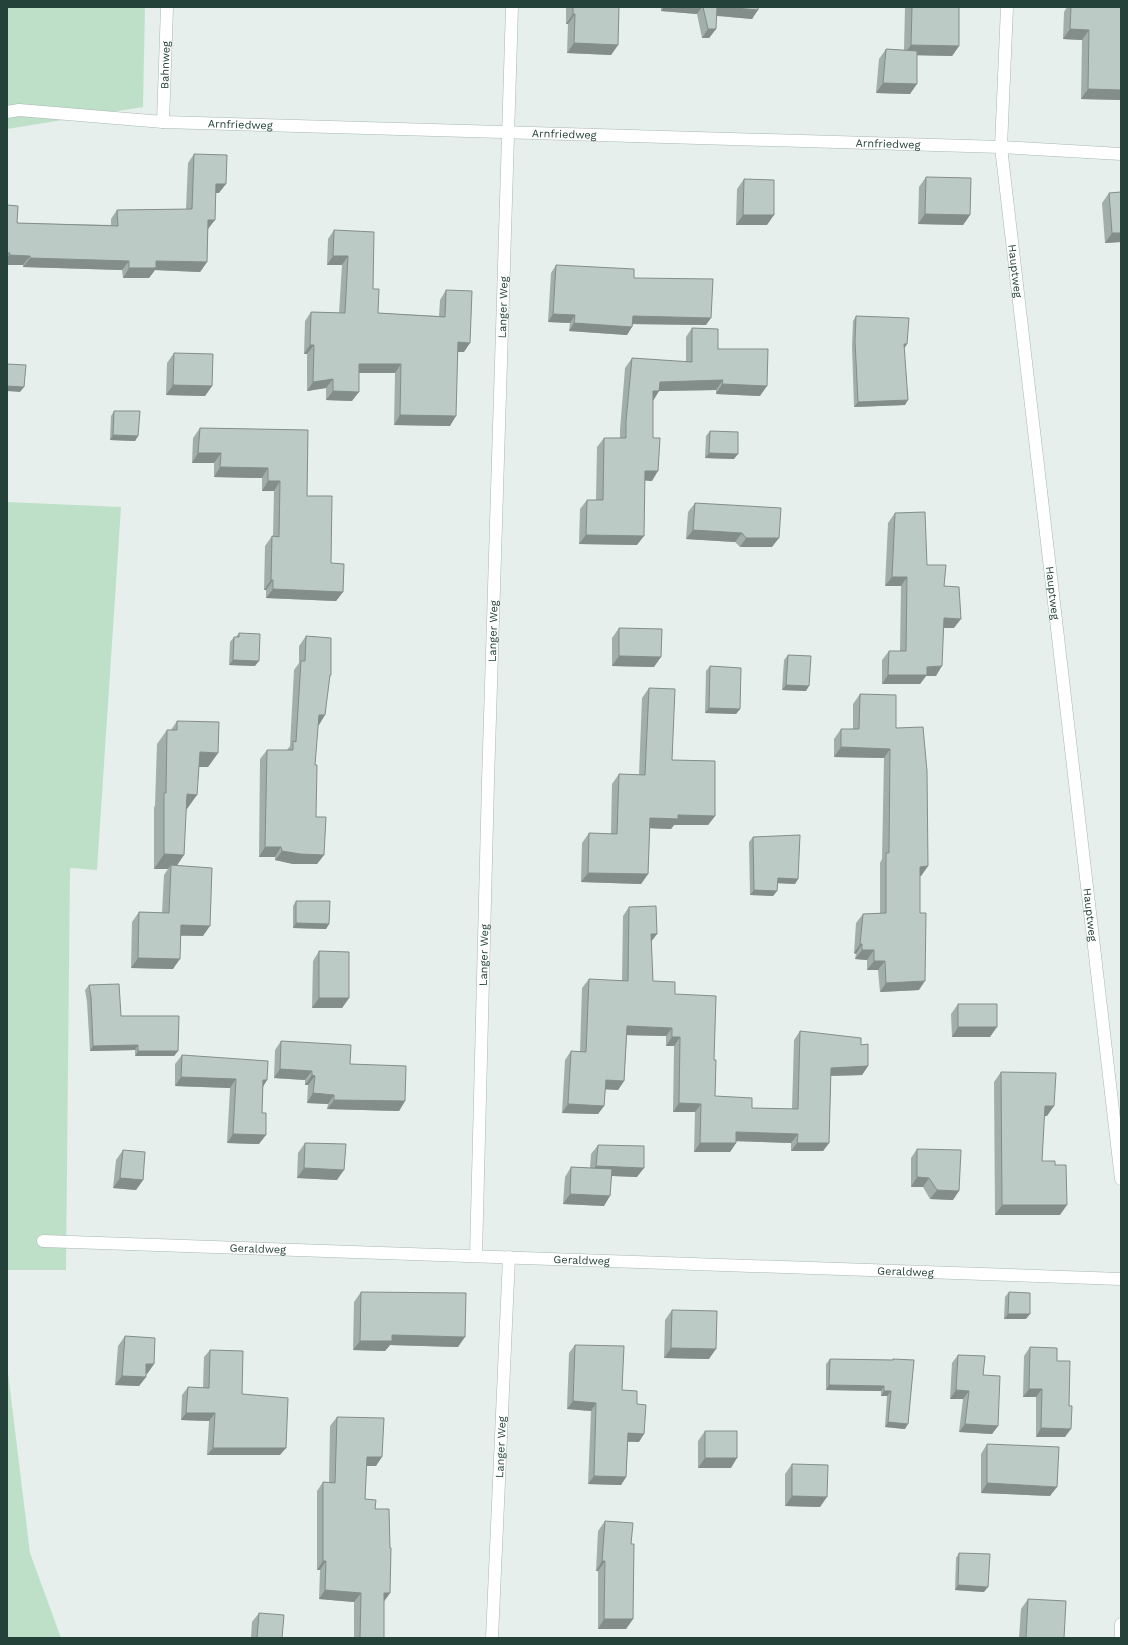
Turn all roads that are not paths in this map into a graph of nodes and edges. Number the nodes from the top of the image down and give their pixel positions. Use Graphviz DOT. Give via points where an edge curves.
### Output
graph roads {
  1 [pos="167,7"];
  2 [pos="512,7"];
  3 [pos="1006,7"];
  4 [pos="7,112"];
  5 [pos="163,122"];
  6 [pos="508,133"];
  7 [pos="1001,147"];
  8 [pos="1121,154"];
  9 [pos="1121,1179"];
  10 [pos="43,1241"];
  11 [pos="476,1255"];
  12 [pos="509,1257"];
  13 [pos="1121,1279"];
  14 [pos="1121,1624"];
  15 [pos="492,1638"];
  16 [pos="1120,1638"];
  1 -- 5 [label="street, Bahnweg"];
  2 -- 6 [label="street, Langer Weg"];
  3 -- 7 [label="street, Hauptweg"];
  4 -- 5 [label="street, Arnfriedweg" via="19,110"];
  5 -- 6 [label="street, Arnfriedweg"];
  6 -- 7 [label="street, Arnfriedweg"];
  6 -- 11 [label="street, Langer Weg"];
  7 -- 8 [label="street, Arnfriedweg"];
  7 -- 9 [label="street, Hauptweg"];
  10 -- 11 [label="street, Geraldweg"];
  11 -- 12 [label="street, Geraldweg"];
  12 -- 13 [label="street, Geraldweg"];
  12 -- 15 [label="street, Langer Weg"];
  14 -- 16 [label="street"];
}
